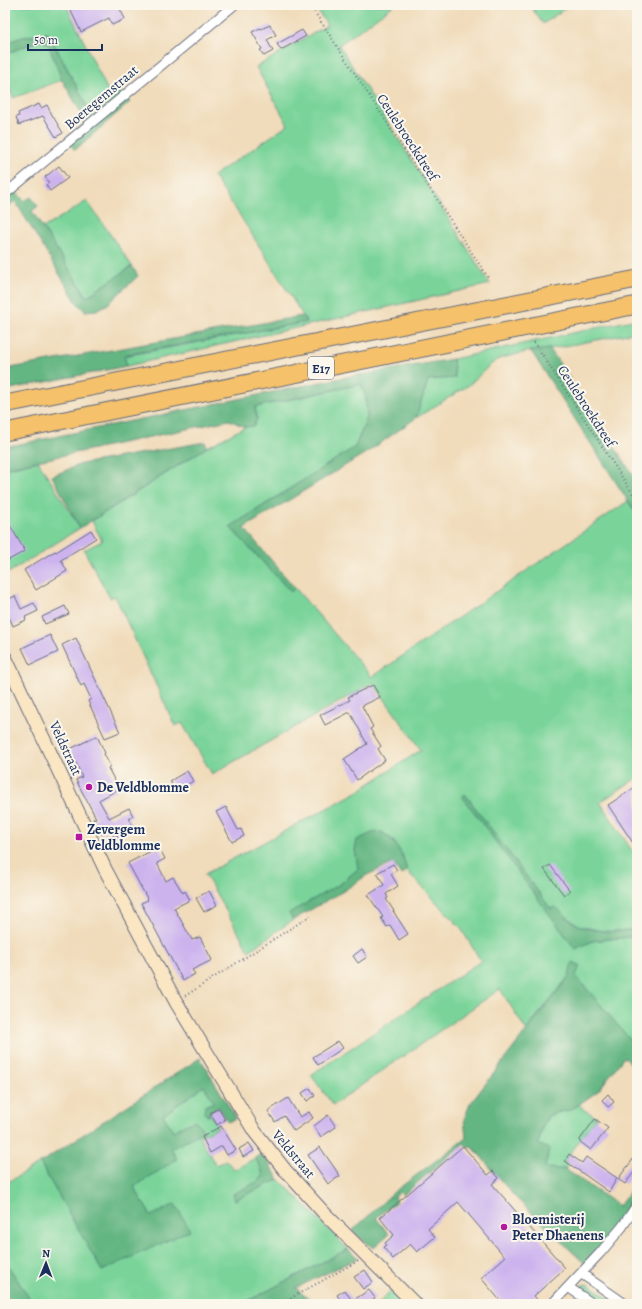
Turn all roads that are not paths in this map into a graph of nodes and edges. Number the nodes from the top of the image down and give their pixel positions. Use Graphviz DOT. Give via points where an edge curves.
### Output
graph roads {
  1 [pos="234,5"];
  2 [pos="5,194"];
  3 [pos="637,279"];
  4 [pos="637,305"];
  5 [pos="5,404"];
  6 [pos="5,432"];
  7 [pos="5,657"];
  8 [pos="637,1206"];
  9 [pos="582,1274"];
  10 [pos="568,1287"];
  11 [pos="415,1304"];
  12 [pos="552,1304"];
  13 [pos="593,1304"];
  14 [pos="625,1304"];
  1 -- 2 [label="street, Boeregemstraat"];
  3 -- 5 [label="highway, E17"];
  4 -- 6 [label="highway, E17"];
  7 -- 11 [label="street, Veldstraat" via="105,869 176,1002 255,1132 325,1214"];
  8 -- 9 [label="street"];
  9 -- 10 [label="street"];
  9 -- 14 [label="street"];
  10 -- 12 [label="street"];
  10 -- 13 [label="street"];
}
